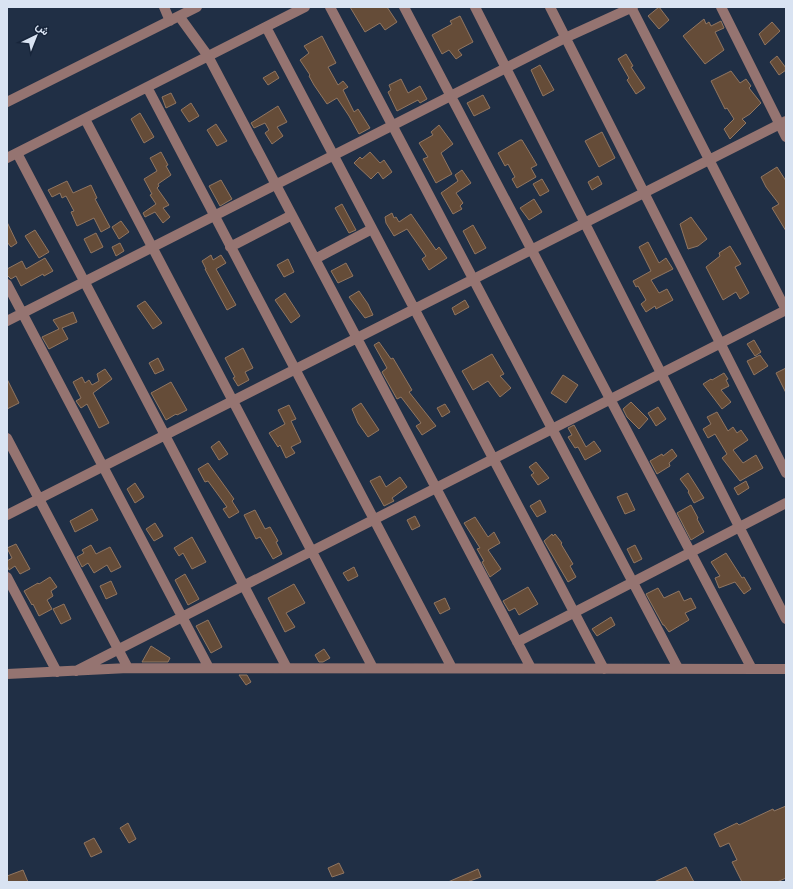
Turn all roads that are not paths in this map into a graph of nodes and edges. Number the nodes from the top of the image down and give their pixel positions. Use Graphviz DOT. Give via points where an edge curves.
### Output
graph roads {
  1 [pos="164,7"];
  2 [pos="197,7"];
  3 [pos="305,7"];
  4 [pos="330,7"];
  5 [pos="404,7"];
  6 [pos="475,7"];
  7 [pos="550,7"];
  8 [pos="632,7"];
  9 [pos="721,7"];
  10 [pos="174,18"];
  11 [pos="266,27"];
  12 [pos="565,38"];
  13 [pos="208,56"];
  14 [pos="506,68"];
  15 [pos="147,88"];
  16 [pos="450,96"];
  17 [pos="7,102"];
  18 [pos="84,119"];
  19 [pos="783,122"];
  20 [pos="392,126"];
  21 [pos="786,137"];
  22 [pos="17,153"];
  23 [pos="333,155"];
  24 [pos="7,158"];
  25 [pos="710,160"];
  26 [pos="276,185"];
  27 [pos="643,192"];
  28 [pos="292,215"];
  29 [pos="214,216"];
  30 [pos="584,222"];
  31 [pos="372,229"];
  32 [pos="230,247"];
  33 [pos="152,248"];
  34 [pos="531,249"];
  35 [pos="315,259"];
  36 [pos="473,278"];
  37 [pos="84,282"];
  38 [pos="7,284"];
  39 [pos="414,308"];
  40 [pos="786,310"];
  41 [pos="22,313"];
  42 [pos="7,321"];
  43 [pos="356,338"];
  44 [pos="720,344"];
  45 [pos="295,369"];
  46 [pos="661,374"];
  47 [pos="232,400"];
  48 [pos="610,400"];
  49 [pos="552,429"];
  50 [pos="165,435"];
  51 [pos="7,438"];
  52 [pos="493,459"];
  53 [pos="103,466"];
  54 [pos="786,474"];
  55 [pos="436,488"];
  56 [pos="39,499"];
  57 [pos="786,503"];
  58 [pos="7,515"];
  59 [pos="374,520"];
  60 [pos="739,527"];
  61 [pos="312,551"];
  62 [pos="691,552"];
  63 [pos="7,577"];
  64 [pos="633,582"];
  65 [pos="244,586"];
  66 [pos="574,612"];
  67 [pos="182,617"];
  68 [pos="786,619"];
  69 [pos="517,642"];
  70 [pos="118,649"];
  71 [pos="128,668"];
  72 [pos="209,668"];
  73 [pos="288,668"];
  74 [pos="374,668"];
  75 [pos="452,668"];
  76 [pos="531,668"];
  77 [pos="604,668"];
  78 [pos="678,668"];
  79 [pos="752,669"];
  80 [pos="786,669"];
  81 [pos="76,671"];
  82 [pos="57,672"];
  83 [pos="7,674"];
  1 -- 10 [label="street"];
  2 -- 10 [label="street"];
  3 -- 11 [label="street"];
  4 -- 20 [label="street"];
  5 -- 16 [label="street"];
  6 -- 14 [label="street"];
  7 -- 12 [label="street"];
  8 -- 12 [label="street"];
  8 -- 25 [label="street"];
  9 -- 19 [label="street"];
  10 -- 13 [label="street"];
  10 -- 17 [label="street"];
  11 -- 13 [label="street"];
  11 -- 23 [label="street"];
  12 -- 14 [label="street"];
  12 -- 27 [label="street"];
  13 -- 15 [label="street"];
  13 -- 26 [label="street"];
  14 -- 16 [label="street"];
  14 -- 30 [label="street"];
  15 -- 18 [label="street"];
  15 -- 29 [label="street"];
  16 -- 20 [label="street"];
  16 -- 34 [label="street"];
  18 -- 22 [label="street"];
  18 -- 33 [label="street"];
  19 -- 21 [label="street"];
  19 -- 25 [label="street"];
  20 -- 23 [label="street"];
  20 -- 36 [label="street"];
  22 -- 24 [label="street"];
  22 -- 37 [label="street"];
  23 -- 26 [label="street"];
  23 -- 31 [label="street"];
  25 -- 27 [label="street"];
  25 -- 40 [label="street"];
  26 -- 28 [label="street"];
  26 -- 29 [label="street"];
  27 -- 30 [label="street"];
  27 -- 44 [label="street"];
  28 -- 32 [label="street"];
  28 -- 35 [label="street"];
  29 -- 32 [label="street"];
  29 -- 33 [label="street"];
  30 -- 34 [label="street"];
  30 -- 46 [label="street"];
  31 -- 35 [label="street"];
  31 -- 39 [label="street"];
  32 -- 45 [label="street"];
  33 -- 37 [label="street"];
  33 -- 47 [label="street"];
  34 -- 36 [label="street"];
  34 -- 48 [label="street"];
  35 -- 43 [label="street"];
  36 -- 39 [label="street"];
  36 -- 49 [label="street"];
  37 -- 41 [label="street"];
  37 -- 50 [label="street"];
  38 -- 41 [label="street"];
  39 -- 43 [label="street"];
  39 -- 52 [label="street"];
  40 -- 44 [label="street"];
  41 -- 42 [label="street"];
  41 -- 53 [label="street"];
  43 -- 45 [label="street"];
  43 -- 55 [label="street"];
  44 -- 46 [label="street"];
  44 -- 54 [label="street"];
  45 -- 47 [label="street"];
  45 -- 59 [label="street"];
  46 -- 48 [label="street"];
  46 -- 60 [label="street"];
  47 -- 50 [label="street"];
  47 -- 61 [label="street"];
  48 -- 49 [label="street"];
  48 -- 62 [label="street"];
  49 -- 52 [label="street"];
  49 -- 64 [label="street"];
  50 -- 53 [label="street"];
  50 -- 65 [label="street"];
  51 -- 56 [label="street"];
  52 -- 55 [label="street"];
  52 -- 66 [label="street"];
  53 -- 56 [label="street"];
  53 -- 67 [label="street"];
  55 -- 59 [label="street"];
  55 -- 69 [label="street"];
  56 -- 58 [label="street"];
  56 -- 70 [label="street"];
  57 -- 60 [label="street"];
  59 -- 61 [label="street"];
  59 -- 75 [label="street"];
  60 -- 62 [label="street"];
  60 -- 68 [label="street"];
  61 -- 65 [label="street"];
  61 -- 74 [label="street"];
  62 -- 64 [label="street"];
  62 -- 79 [label="street"];
  63 -- 82 [label="street"];
  64 -- 66 [label="street"];
  64 -- 78 [label="street"];
  65 -- 67 [label="street"];
  65 -- 73 [label="street"];
  66 -- 69 [label="street"];
  66 -- 77 [label="street"];
  67 -- 70 [label="street"];
  67 -- 72 [label="street"];
  69 -- 76 [label="street"];
  70 -- 71 [label="street"];
  70 -- 81 [label="street"];
  71 -- 72 [label="street"];
  71 -- 81 [label="street"];
  72 -- 73 [label="street"];
  73 -- 74 [label="street"];
  74 -- 75 [label="street"];
  75 -- 76 [label="street"];
  76 -- 77 [label="street"];
  77 -- 78 [label="street"];
  78 -- 79 [label="street"];
  79 -- 80 [label="street"];
  81 -- 82 [label="street"];
  82 -- 83 [label="street"];
}
